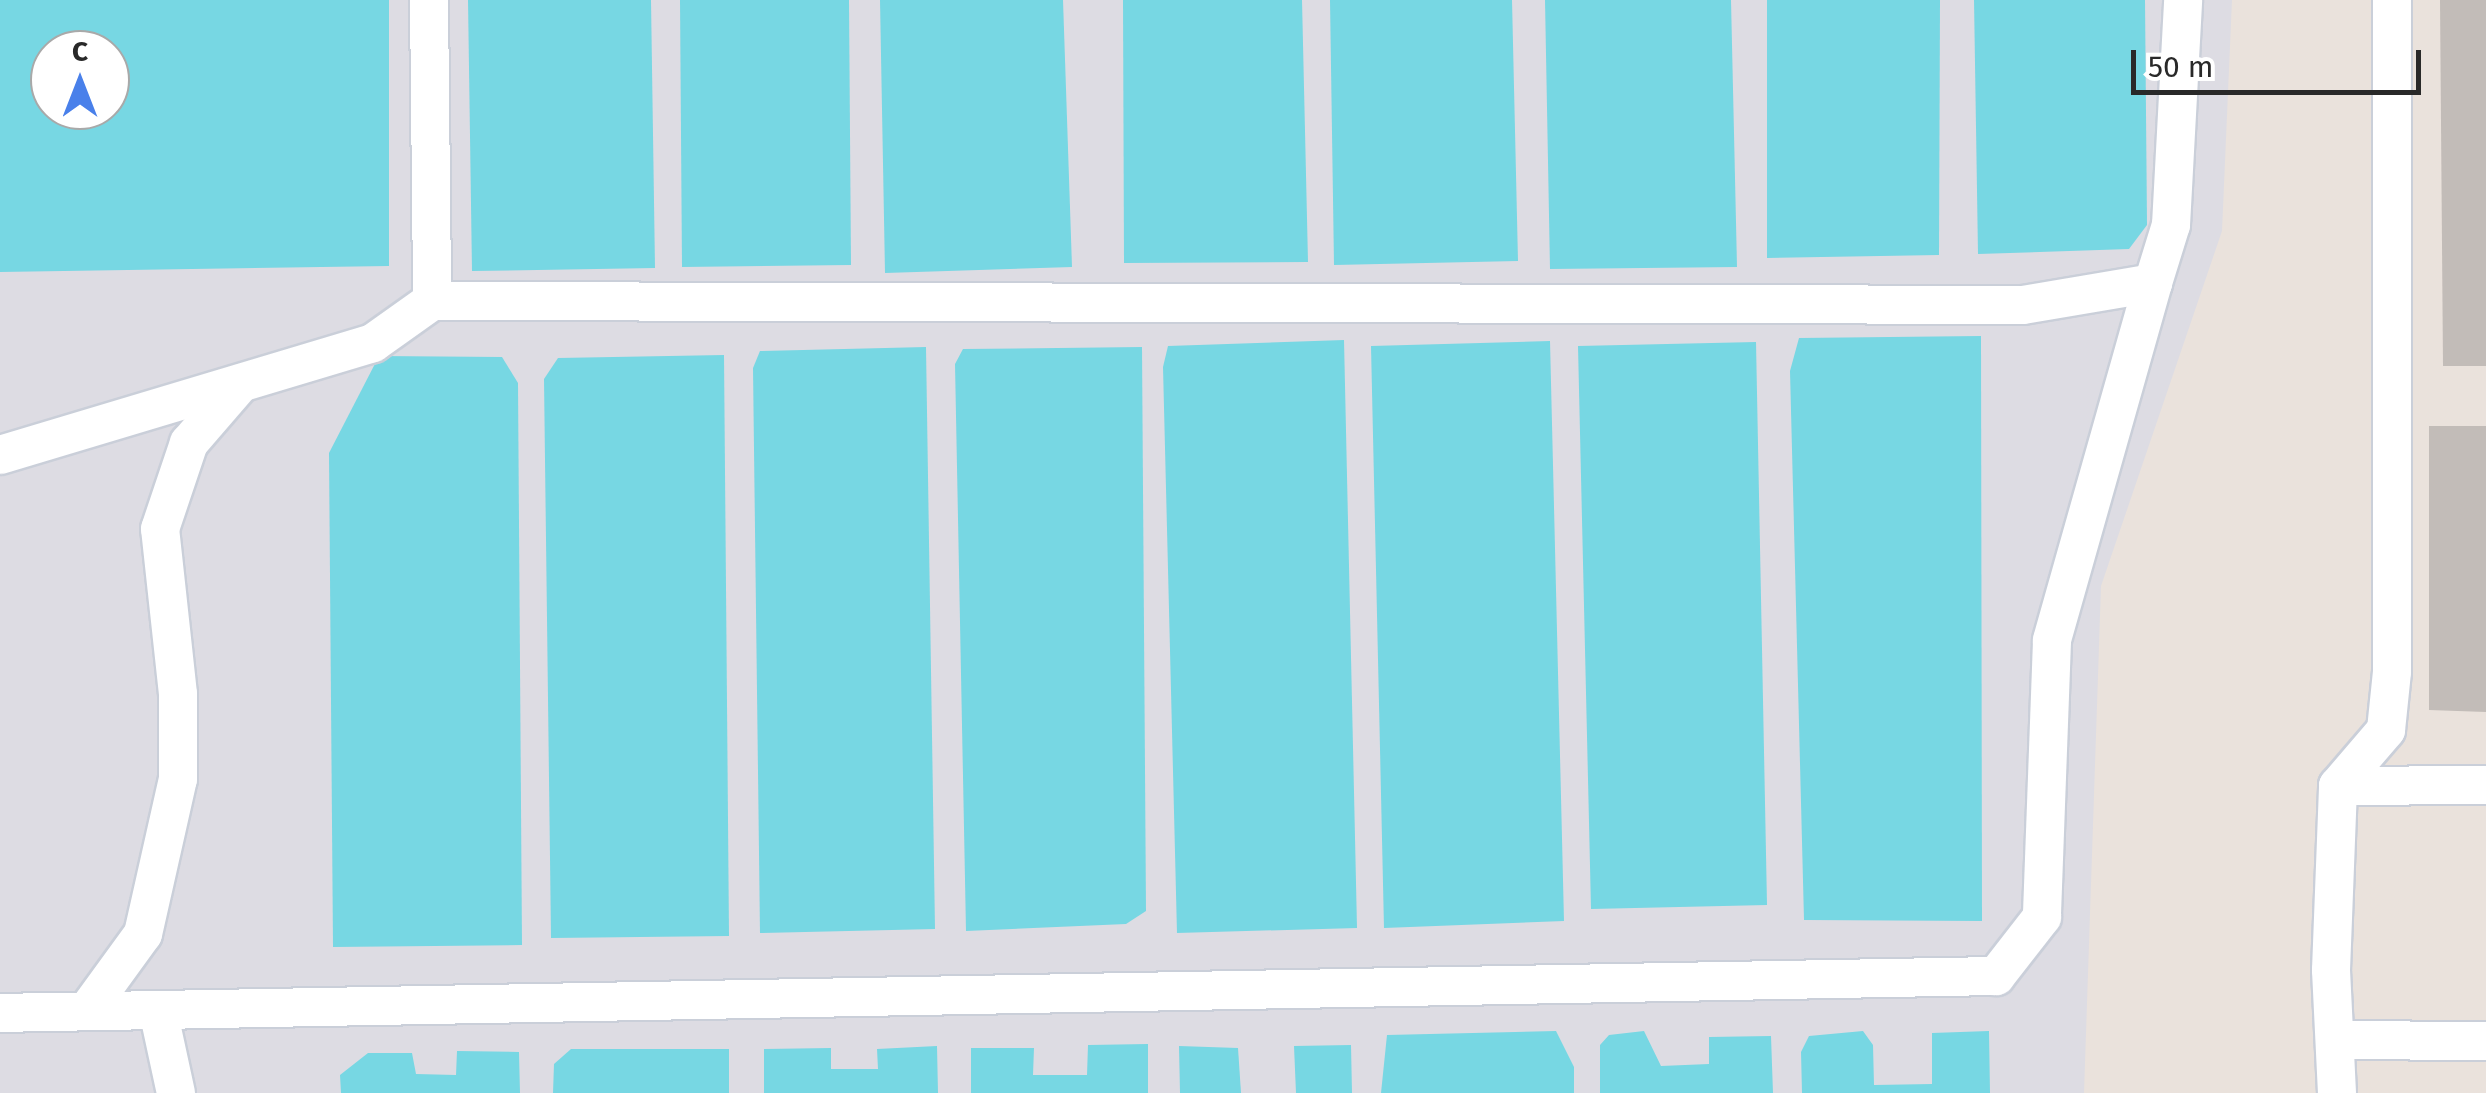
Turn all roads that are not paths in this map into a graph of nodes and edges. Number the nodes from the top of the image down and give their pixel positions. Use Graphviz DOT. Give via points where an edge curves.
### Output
graph roads {
  1 [pos="429,0"];
  2 [pos="2183,0"];
  3 [pos="2392,0"];
  4 [pos="2152,283"];
  5 [pos="432,301"];
  6 [pos="240,384"];
  7 [pos="0,454"];
  8 [pos="2486,785"];
  9 [pos="2338,786"];
  10 [pos="158,1010"];
  11 [pos="87,1011"];
  12 [pos="0,1014"];
  13 [pos="2337,1040"];
  14 [pos="2486,1041"];
  15 [pos="176,1093"];
  16 [pos="2337,1093"];
  1 -- 5 [label="lane"];
  2 -- 4 [label="lane" via="2171,225"];
  3 -- 9 [label="lane" via="2392,672 2386,730"];
  4 -- 5 [label="lane" via="2023,305"];
  4 -- 10 [label="lane" via="2052,641 2042,917 1996,976"];
  5 -- 6 [label="lane" via="373,343"];
  6 -- 7 [label="lane"];
  6 -- 11 [label="lane" via="190,443 160,529 178,694 178,780 143,934"];
  8 -- 9 [label="lane"];
  9 -- 13 [label="lane" via="2331,970"];
  10 -- 11 [label="lane"];
  10 -- 15 [label="lane"];
  11 -- 12 [label="lane"];
  13 -- 14 [label="lane"];
  13 -- 16 [label="lane"];
}
